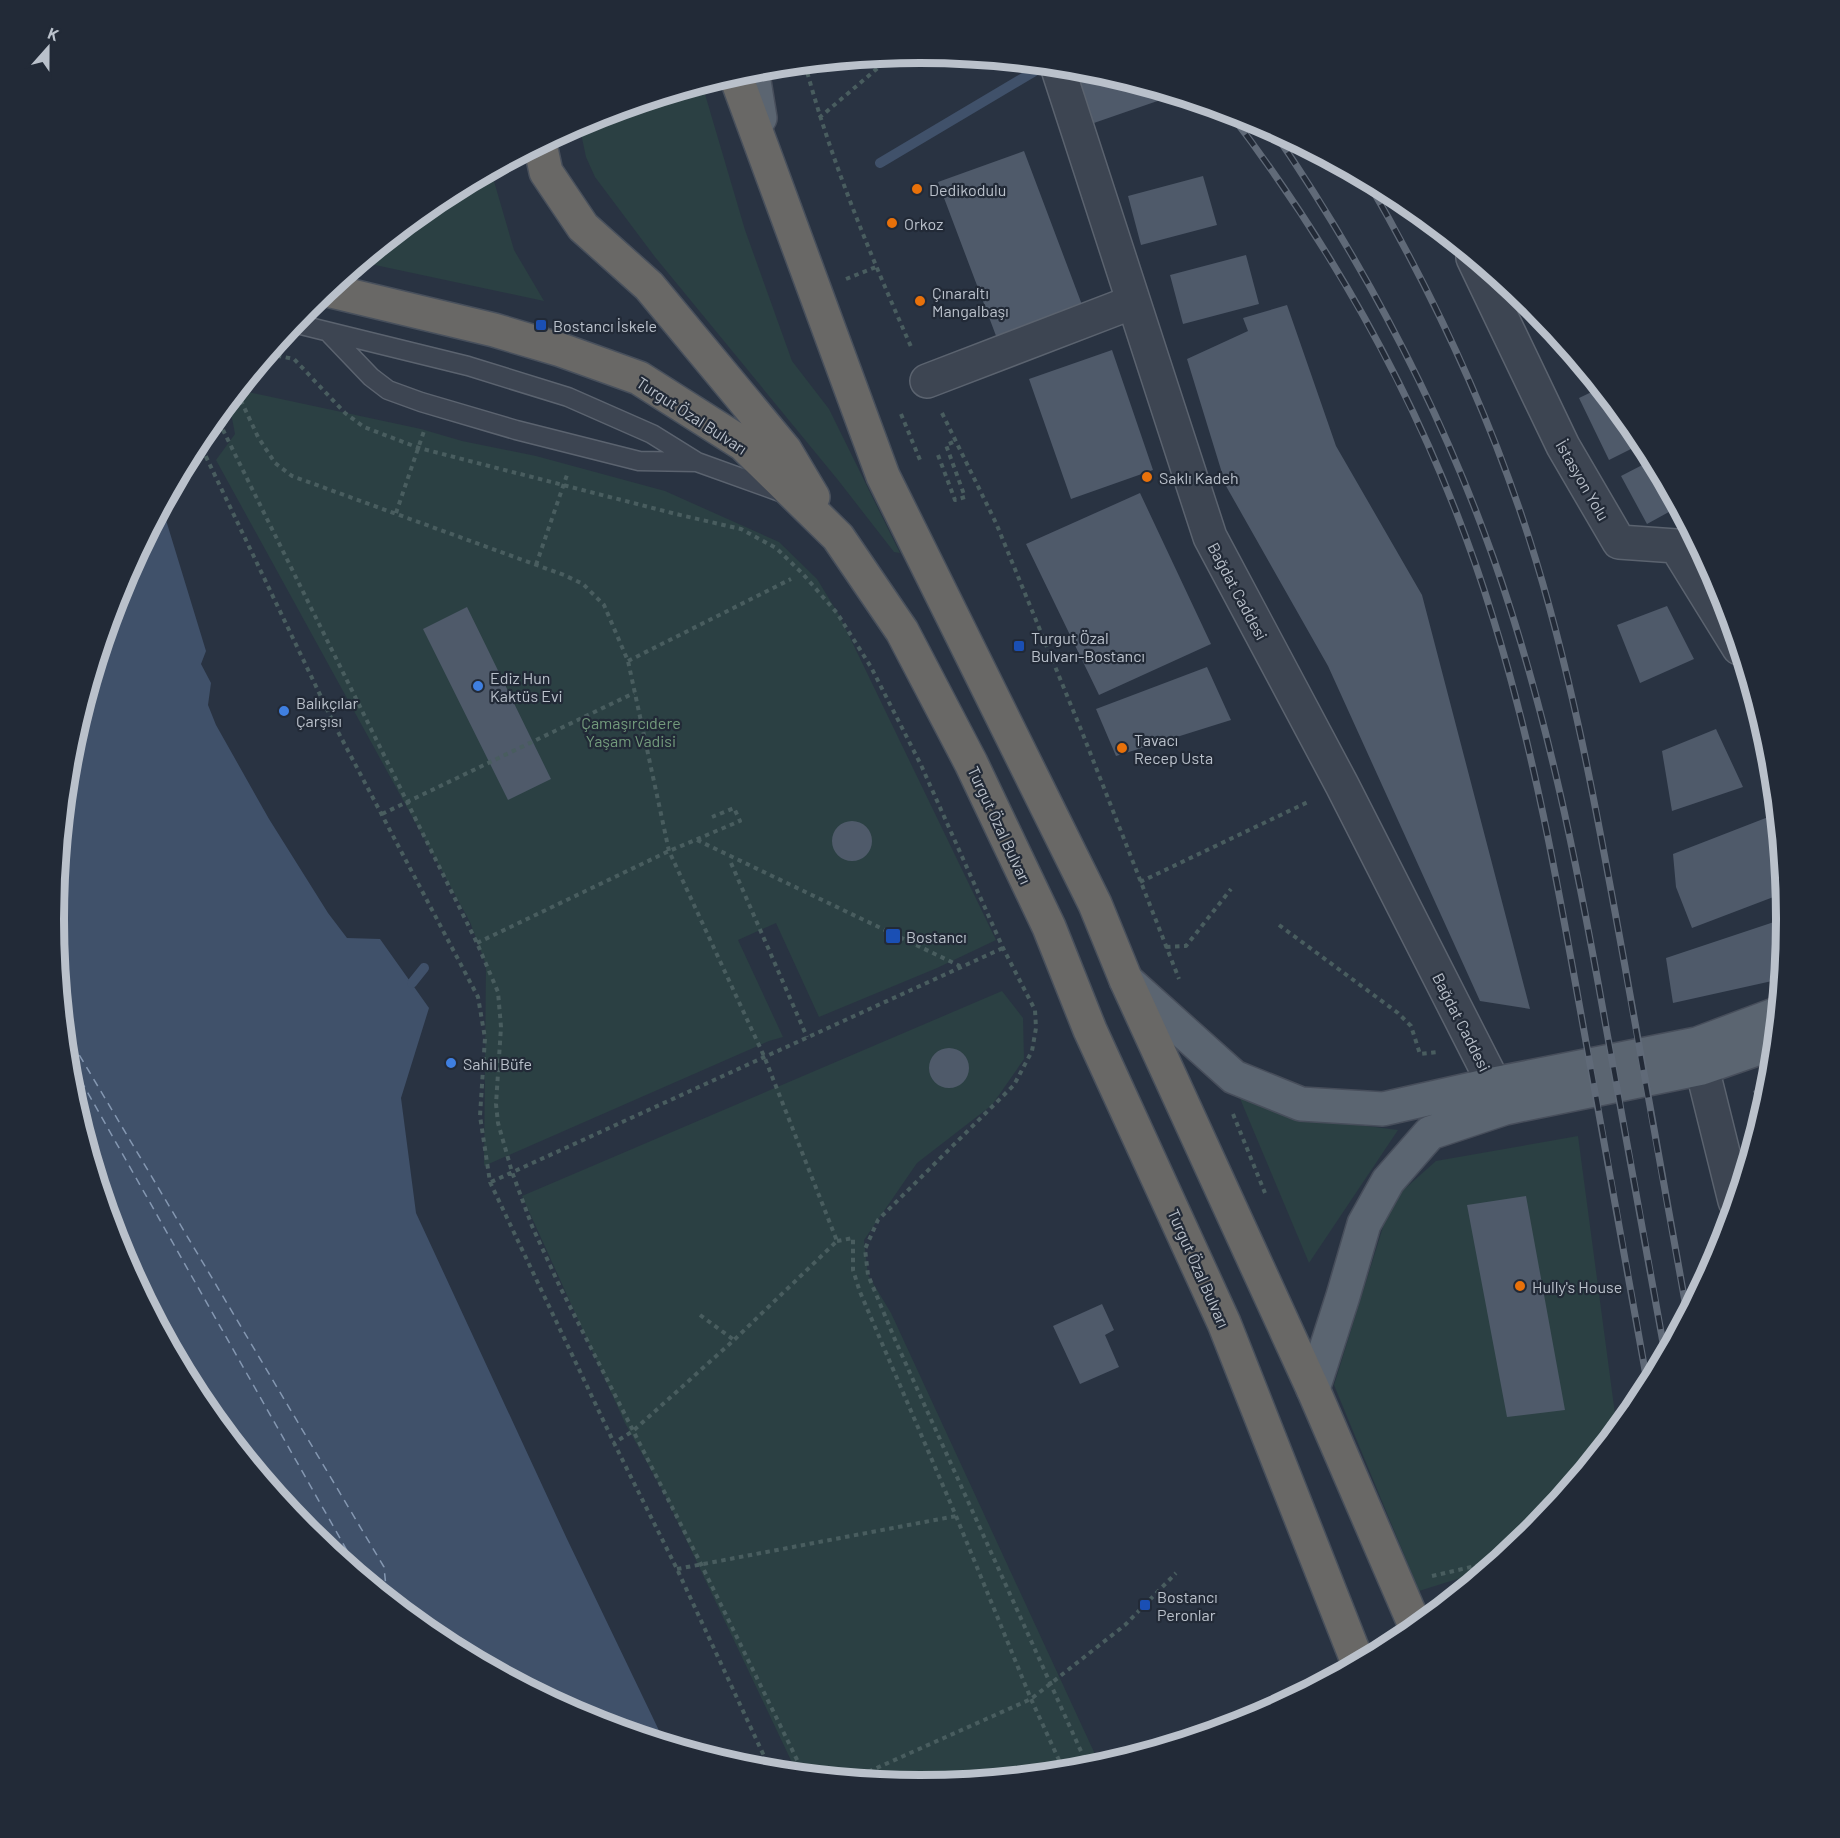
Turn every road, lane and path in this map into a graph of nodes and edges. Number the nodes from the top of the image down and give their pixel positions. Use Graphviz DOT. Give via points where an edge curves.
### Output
graph roads {
  1 [pos="882,64"];
  2 [pos="807,70"];
  3 [pos="1059,74"];
  4 [pos="754,79"];
  5 [pos="738,83"];
  6 [pos="819,118"];
  7 [pos="541,151"];
  8 [pos="767,161"];
  9 [pos="876,267"];
  10 [pos="1479,271"];
  11 [pos="846,278"];
  12 [pos="338,293"];
  13 [pos="1133,302"];
  14 [pos="304,326"];
  15 [pos="328,332"];
  16 [pos="276,355"];
  17 [pos="927,381"];
  18 [pos="240,399"];
  19 [pos="225,420"];
  20 [pos="426,425"];
  21 [pos="956,441"];
  22 [pos="419,448"];
  23 [pos="203,451"];
  24 [pos="938,454"];
  25 [pos="697,462"];
  26 [pos="569,470"];
  27 [pos="564,485"];
  28 [pos="796,497"];
  29 [pos="396,513"];
  30 [pos="838,537"];
  31 [pos="1685,541"];
  32 [pos="536,565"];
  33 [pos="791,579"];
  34 [pos="1713,597"];
  35 [pos="628,661"];
  36 [pos="634,693"];
  37 [pos="1342,785"];
  38 [pos="408,802"];
  39 [pos="382,814"];
  40 [pos="712,817"];
  41 [pos="696,839"];
  42 [pos="669,851"];
  43 [pos="731,862"];
  44 [pos="1140,882"];
  45 [pos="1232,889"];
  46 [pos="1279,925"];
  47 [pos="477,943"];
  48 [pos="1166,947"];
  49 [pos="1003,948"];
  50 [pos="961,966"];
  51 [pos="1126,980"];
  52 [pos="1182,987"];
  53 [pos="1770,1018"];
  54 [pos="807,1037"];
  55 [pos="1767,1044"];
  56 [pos="1420,1054"];
  57 [pos="764,1056"];
  58 [pos="1699,1056"];
  59 [pos="1494,1084"];
  60 [pos="1233,1114"];
  61 [pos="512,1172"];
  62 [pos="490,1182"];
  63 [pos="1732,1190"];
  64 [pos="1269,1202"];
  65 [pos="837,1240"];
  66 [pos="700,1315"];
  67 [pos="734,1340"];
  68 [pos="1313,1389"];
  69 [pos="633,1431"];
  70 [pos="614,1443"];
  71 [pos="956,1516"];
  72 [pos="701,1564"];
  73 [pos="1482,1565"];
  74 [pos="677,1569"];
  75 [pos="1176,1573"];
  76 [pos="1421,1579"];
  77 [pos="1412,1619"];
  78 [pos="1355,1656"];
  79 [pos="1051,1684"];
  80 [pos="1031,1699"];
  81 [pos="1085,1759"];
  82 [pos="766,1761"];
  83 [pos="1060,1763"];
  84 [pos="800,1767"];
  85 [pos="865,1773"];
  1 -- 6 [label="path"];
  2 -- 6 [label="path"];
  3 -- 13 [label="street, Bağdat Caddesi"];
  4 -- 8 [label="main road"];
  5 -- 8 [label="highway"];
  6 -- 9 [label="path"];
  7 -- 30 [label="highway" via="546,172 583,227 649,286 785,450"];
  8 -- 51 [label="highway" via="883,476 1095,904"];
  9 -- 11 [label="path"];
  9 -- 17 [label="path"];
  10 -- 31 [label="street, İstasyon Yolu" via="1563,446 1619,542"];
  12 -- 28 [label="highway, Turgut Özal Bulvarı" via="494,330 639,378 743,444"];
  13 -- 17 [label="street"];
  13 -- 37 [label="street, Bağdat Caddesi" via="1210,537"];
  14 -- 15 [label="lane"];
  15 -- 25 [label="lane" via="468,366 568,397 652,434"];
  15 -- 25 [label="lane" via="380,384 421,402 639,461"];
  16 -- 22 [label="path" via="294,359 345,413 364,427"];
  17 -- 21 [label="path"];
  18 -- 29 [label="path" via="276,463 292,476"];
  19 -- 38 [label="path" via="223,430"];
  20 -- 22 [label="path"];
  21 -- 24 [label="path" via="946,445 965,497 955,500"];
  21 -- 44 [label="path" via="996,524"];
  22 -- 27 [label="path"];
  22 -- 29 [label="path"];
  23 -- 39 [label="path"];
  25 -- 28 [label="lane"];
  26 -- 27 [label="path"];
  27 -- 32 [label="path"];
  27 -- 49 [label="path" via="741,529 777,548 802,573 837,613 871,667 921,765"];
  28 -- 30 [label="highway, Turgut Özal Bulvarı"];
  29 -- 32 [label="path"];
  30 -- 78 [label="highway, Turgut Özal Bulvarı" via="902,631 971,763 1049,927 1090,1030 1224,1323"];
  31 -- 34 [label="street, İstasyon Yolu"];
  32 -- 35 [label="path" via="584,584 604,605"];
  33 -- 35 [label="path"];
  35 -- 36 [label="path"];
  36 -- 38 [label="path"];
  36 -- 42 [label="path"];
  37 -- 44 [label="path"];
  37 -- 59 [label="street, Bağdat Caddesi"];
  38 -- 39 [label="path"];
  38 -- 47 [label="path"];
  39 -- 62 [label="path" via="478,997 485,1038 480,1116"];
  40 -- 41 [label="path" via="734,808 740,821"];
  41 -- 42 [label="path"];
  41 -- 50 [label="path"];
  42 -- 47 [label="path"];
  42 -- 57 [label="path"];
  43 -- 54 [label="path"];
  44 -- 48 [label="path"];
  45 -- 48 [label="path" via="1186,946"];
  46 -- 56 [label="path" via="1398,1013 1412,1026"];
  47 -- 61 [label="path" via="498,992 501,1027 496,1104"];
  48 -- 52 [label="path"];
  49 -- 50 [label="path"];
  49 -- 79 [label="path" via="1035,1010 1032,1051 1014,1085 878,1220 865,1249 868,1275 892,1332"];
  50 -- 54 [label="path"];
  51 -- 59 [label="main road, Bağdat Caddesi" via="1234,1077 1301,1104 1383,1109"];
  51 -- 68 [label="highway"];
  53 -- 58 [label="main road, Bağdat Caddesi"];
  54 -- 57 [label="path"];
  55 -- 58 [label="main road, Bağdat Caddesi"];
  57 -- 61 [label="path"];
  57 -- 65 [label="path"];
  58 -- 59 [label="main road, Bağdat Caddesi"];
  58 -- 63 [label="street"];
  58 -- 68 [label="main road, Bağdat Caddesi" via="1505,1108 1430,1133 1388,1181 1364,1224"];
  60 -- 64 [label="path"];
  61 -- 62 [label="path"];
  61 -- 69 [label="path" via="560,1287"];
  62 -- 70 [label="path"];
  65 -- 67 [label="path"];
  65 -- 71 [label="path" via="853,1238 853,1270 860,1292"];
  66 -- 67 [label="path"];
  67 -- 69 [label="path"];
  68 -- 77 [label="highway"];
  69 -- 70 [label="path"];
  69 -- 72 [label="path"];
  70 -- 74 [label="path"];
  71 -- 72 [label="path"];
  71 -- 80 [label="path"];
  72 -- 74 [label="path"];
  72 -- 84 [label="path"];
  73 -- 76 [label="path"];
  74 -- 82 [label="path"];
  75 -- 79 [label="path" via="1125,1625"];
  79 -- 80 [label="path"];
  79 -- 81 [label="path"];
  80 -- 83 [label="path"];
  80 -- 85 [label="path"];
}
